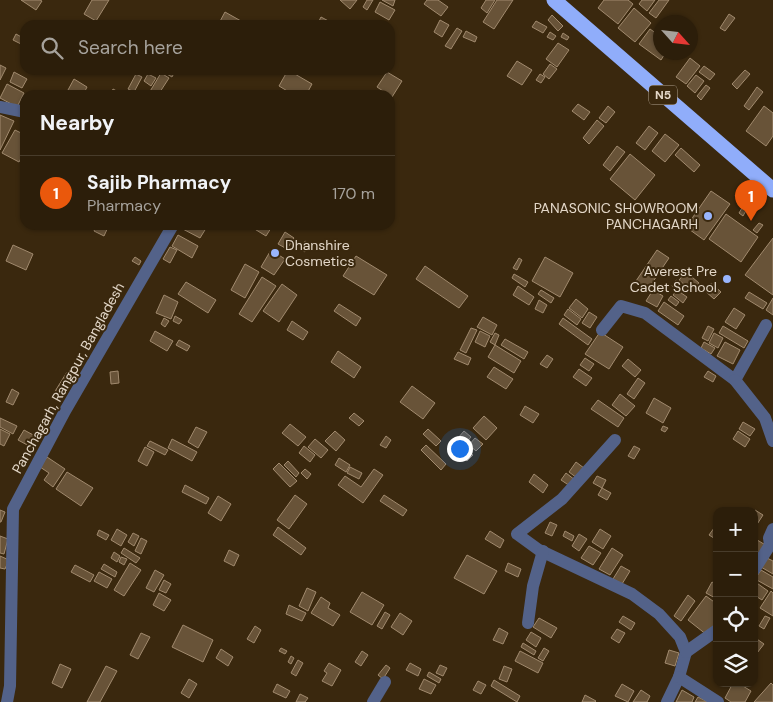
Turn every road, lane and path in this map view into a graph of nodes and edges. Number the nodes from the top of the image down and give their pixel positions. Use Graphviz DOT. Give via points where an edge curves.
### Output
graph roads {
  1 [pos="554,0"];
  2 [pos="0,107"];
  3 [pos="20,111"];
  4 [pos="773,190"];
  5 [pos="169,230"];
  6 [pos="766,325"];
  7 [pos="602,330"];
  8 [pos="736,380"];
  9 [pos="615,440"];
  10 [pos="773,441"];
  11 [pos="773,528"];
  12 [pos="543,551"];
  13 [pos="758,564"];
  14 [pos="528,623"];
  15 [pos="713,633"];
  16 [pos="686,652"];
  17 [pos="679,678"];
  18 [pos="385,682"];
  19 [pos="7,702"];
  20 [pos="373,702"];
  21 [pos="667,702"];
  22 [pos="718,702"];
  1 -- 4 [label="highway, N5"];
  2 -- 3 [label="street"];
  5 -- 19 [label="street, Panchagarh, Rangpur, Bangladesh" via="12,509 10,686"];
  6 -- 8 [label="street"];
  7 -- 8 [label="street" via="621,306 645,314"];
  8 -- 10 [label="street" via="765,418"];
  9 -- 12 [label="street" via="562,499 517,534"];
  11 -- 13 [label="street" via="768,538 770,545"];
  12 -- 14 [label="street" via="533,586"];
  12 -- 16 [label="street" via="632,594 659,614 680,637"];
  15 -- 16 [label="street"];
  16 -- 17 [label="street"];
  17 -- 21 [label="street"];
  17 -- 22 [label="street"];
  18 -- 20 [label="street"];
}
